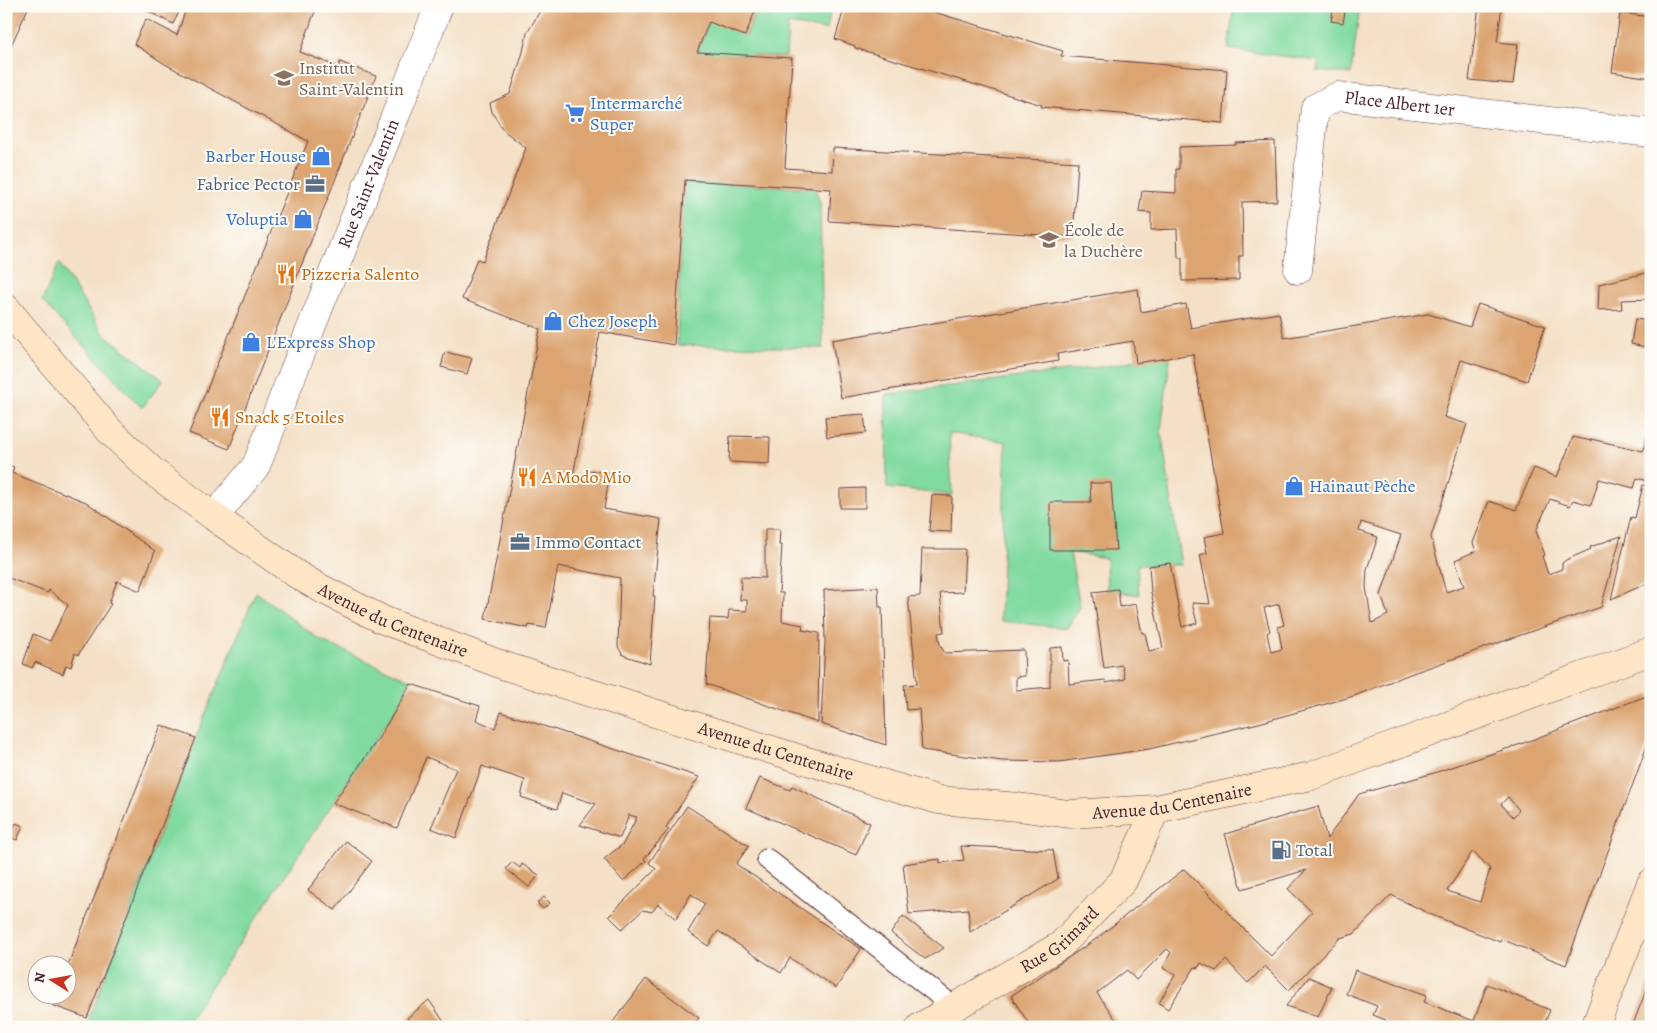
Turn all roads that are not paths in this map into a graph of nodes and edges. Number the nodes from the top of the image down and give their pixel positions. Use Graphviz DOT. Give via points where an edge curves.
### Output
graph roads {
  1 [pos="439,6"];
  2 [pos="1651,133"];
  3 [pos="1298,270"];
  4 [pos="6,308"];
  5 [pos="214,517"];
  6 [pos="1651,652"];
  7 [pos="1156,810"];
  8 [pos="767,858"];
  9 [pos="1651,883"];
  10 [pos="954,1007"];
  11 [pos="920,1027"];
  12 [pos="1595,1027"];
  1 -- 5 [label="street, Rue Saint-Valentin" via="256,466"];
  2 -- 3 [label="street, Place Albert 1er" via="1338,96 1315,108"];
  4 -- 5 [label="main road, Avenue du Centenaire" via="109,430 151,470"];
  5 -- 7 [label="main road, Avenue du Centenaire" via="296,574 383,620 505,666 806,761 939,800 1069,814"];
  6 -- 7 [label="main road, Avenue du Centenaire" via="1311,776"];
  7 -- 10 [label="main road, Rue Grimard" via="1123,881 1061,945"];
  8 -- 10 [label="lane"];
  9 -- 12 [label="main road"];
  10 -- 11 [label="main road, Rue Grimard"];
}
